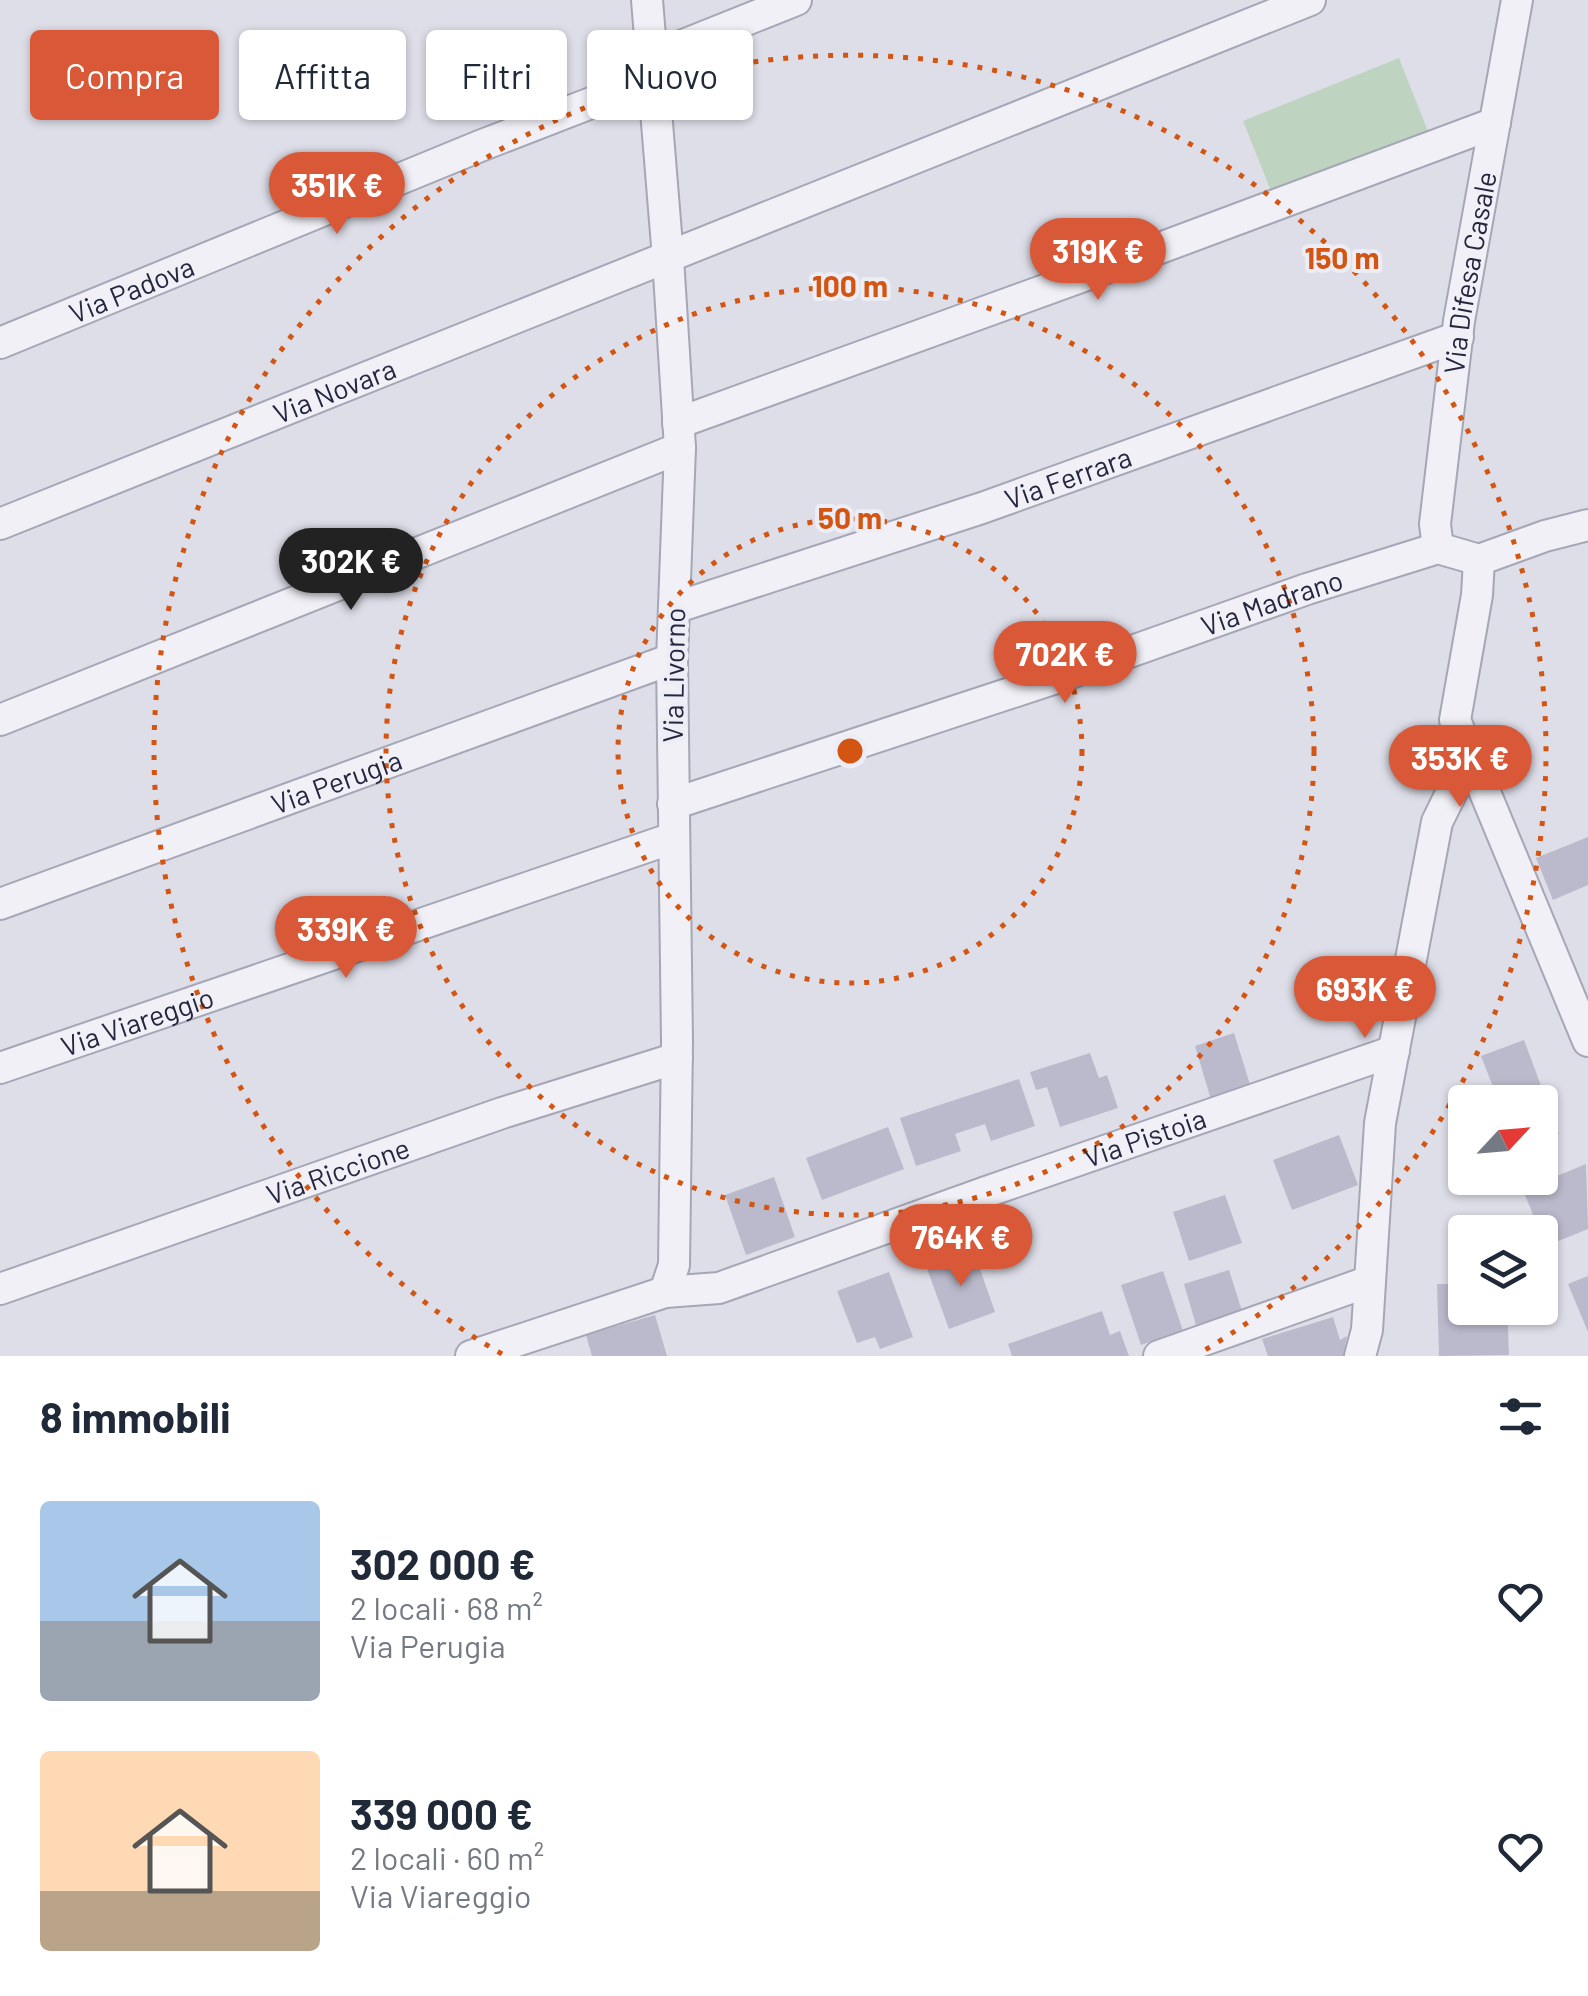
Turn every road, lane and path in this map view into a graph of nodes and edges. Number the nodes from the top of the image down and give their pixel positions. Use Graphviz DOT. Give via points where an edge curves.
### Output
graph roads {
  1 [pos="647,0"];
  2 [pos="796,0"];
  3 [pos="1310,0"];
  4 [pos="1517,0"];
  5 [pos="649,30"];
  6 [pos="732,30"];
  7 [pos="587,97"];
  8 [pos="656,120"];
  9 [pos="1495,123"];
  10 [pos="668,258"];
  11 [pos="1458,337"];
  12 [pos="0,342"];
  13 [pos="679,436"];
  14 [pos="0,524"];
  15 [pos="1588,525"];
  16 [pos="1438,548"];
  17 [pos="1479,560"];
  18 [pos="674,608"];
  19 [pos="672,659"];
  20 [pos="0,720"];
  21 [pos="1470,755"];
  22 [pos="673,804"];
  23 [pos="673,838"];
  24 [pos="0,904"];
  25 [pos="1588,1041"];
  26 [pos="1394,1051"];
  27 [pos="677,1058"];
  28 [pos="0,1068"];
  29 [pos="1370,1281"];
  30 [pos="0,1289"];
  31 [pos="665,1292"];
  32 [pos="470,1356"];
  33 [pos="1158,1356"];
  34 [pos="1360,1356"];
  1 -- 5 [label="street, Via Livorno"];
  2 -- 6 [label="street, Via Padova"];
  3 -- 10 [label="street, Via Novara"];
  4 -- 9 [label="street, Via Difesa Casale"];
  7 -- 12 [label="street, Via Padova"];
  8 -- 10 [label="street, Via Livorno"];
  9 -- 11 [label="street, Via Difesa Casale"];
  9 -- 13 [label="street"];
  10 -- 13 [label="street, Via Livorno"];
  10 -- 14 [label="street, Via Novara"];
  11 -- 16 [label="street, Via Difesa Casale" via="1435,524"];
  11 -- 18 [label="street, Via Ferrara" via="982,508"];
  13 -- 18 [label="street, Via Livorno"];
  13 -- 20 [label="street"];
  15 -- 17 [label="street"];
  16 -- 17 [label="street"];
  16 -- 22 [label="street, Via Madrano"];
  17 -- 21 [label="street" via="1456,720"];
  18 -- 19 [label="street, Via Livorno"];
  19 -- 22 [label="street, Via Livorno"];
  19 -- 24 [label="street, Via Perugia"];
  21 -- 25 [label="street"];
  21 -- 26 [label="street" via="1437,822"];
  22 -- 23 [label="street, Via Livorno"];
  23 -- 27 [label="street, Via Livorno"];
  23 -- 28 [label="street, Via Viareggio"];
  26 -- 29 [label="street" via="1380,1123"];
  26 -- 31 [label="street, Via Pistoia" via="720,1288"];
  27 -- 30 [label="street, Via Riccione"];
  27 -- 31 [label="street, Via Livorno" via="674,1265"];
  29 -- 33 [label="street"];
  29 -- 34 [label="street"];
  31 -- 32 [label="street, Via Pistoia"];
}
